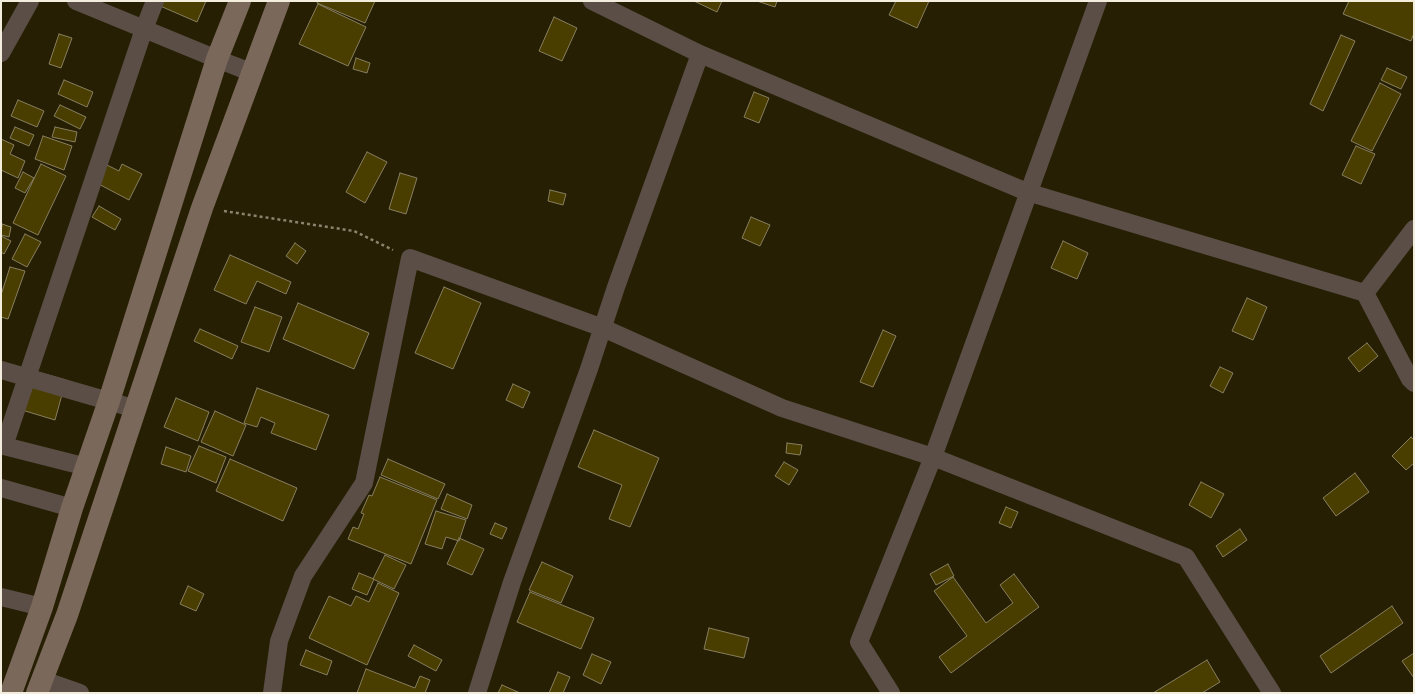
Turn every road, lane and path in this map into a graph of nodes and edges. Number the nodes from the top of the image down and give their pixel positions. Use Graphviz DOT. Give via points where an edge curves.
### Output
graph roads {
  1 [pos="30,1"];
  2 [pos="76,1"];
  3 [pos="155,1"];
  4 [pos="240,1"];
  5 [pos="279,1"];
  6 [pos="592,1"];
  7 [pos="1098,1"];
  8 [pos="144,29"];
  9 [pos="1,53"];
  10 [pos="700,54"];
  11 [pos="217,59"];
  12 [pos="253,72"];
  13 [pos="1027,192"];
  14 [pos="202,208"];
  15 [pos="1414,229"];
  16 [pos="410,258"];
  17 [pos="1365,293"];
  18 [pos="603,328"];
  19 [pos="1,370"];
  20 [pos="28,377"];
  21 [pos="1414,383"];
  22 [pos="109,401"];
  23 [pos="136,409"];
  24 [pos="933,457"];
  25 [pos="87,467"];
  26 [pos="1,488"];
  27 [pos="72,508"];
  28 [pos="1,597"];
  29 [pos="42,607"];
  30 [pos="40,686"];
  31 [pos="11,693"];
  32 [pos="80,693"];
  33 [pos="272,693"];
  34 [pos="477,693"];
  35 [pos="891,693"];
  36 [pos="1272,693"];
  1 -- 9 [label="street"];
  2 -- 8 [label="street"];
  3 -- 8 [label="street"];
  4 -- 11 [label="street"];
  5 -- 12 [label="street"];
  6 -- 10 [label="street"];
  7 -- 13 [label="street"];
  8 -- 11 [label="street"];
  8 -- 20 [label="street"];
  10 -- 13 [label="street"];
  10 -- 18 [label="street"];
  11 -- 12 [label="street"];
  11 -- 22 [label="street"];
  12 -- 14 [label="street"];
  13 -- 17 [label="street"];
  13 -- 24 [label="street"];
  14 -- 16 [label="path" via="354,231"];
  14 -- 23 [label="street"];
  15 -- 17 [label="street"];
  16 -- 18 [label="street"];
  16 -- 33 [label="street" via="364,483 303,576 279,641"];
  17 -- 21 [label="street"];
  18 -- 24 [label="street" via="782,408"];
  18 -- 34 [label="street" via="512,582"];
  19 -- 20 [label="street"];
  20 -- 22 [label="street"];
  20 -- 25 [label="street" via="4,446"];
  22 -- 23 [label="street"];
  22 -- 25 [label="street"];
  23 -- 30 [label="street" via="67,616"];
  24 -- 35 [label="street" via="859,642"];
  24 -- 36 [label="street" via="1186,557"];
  25 -- 27 [label="street"];
  26 -- 27 [label="street"];
  27 -- 29 [label="street"];
  28 -- 29 [label="street"];
  29 -- 31 [label="street"];
  30 -- 32 [label="street"];
}
